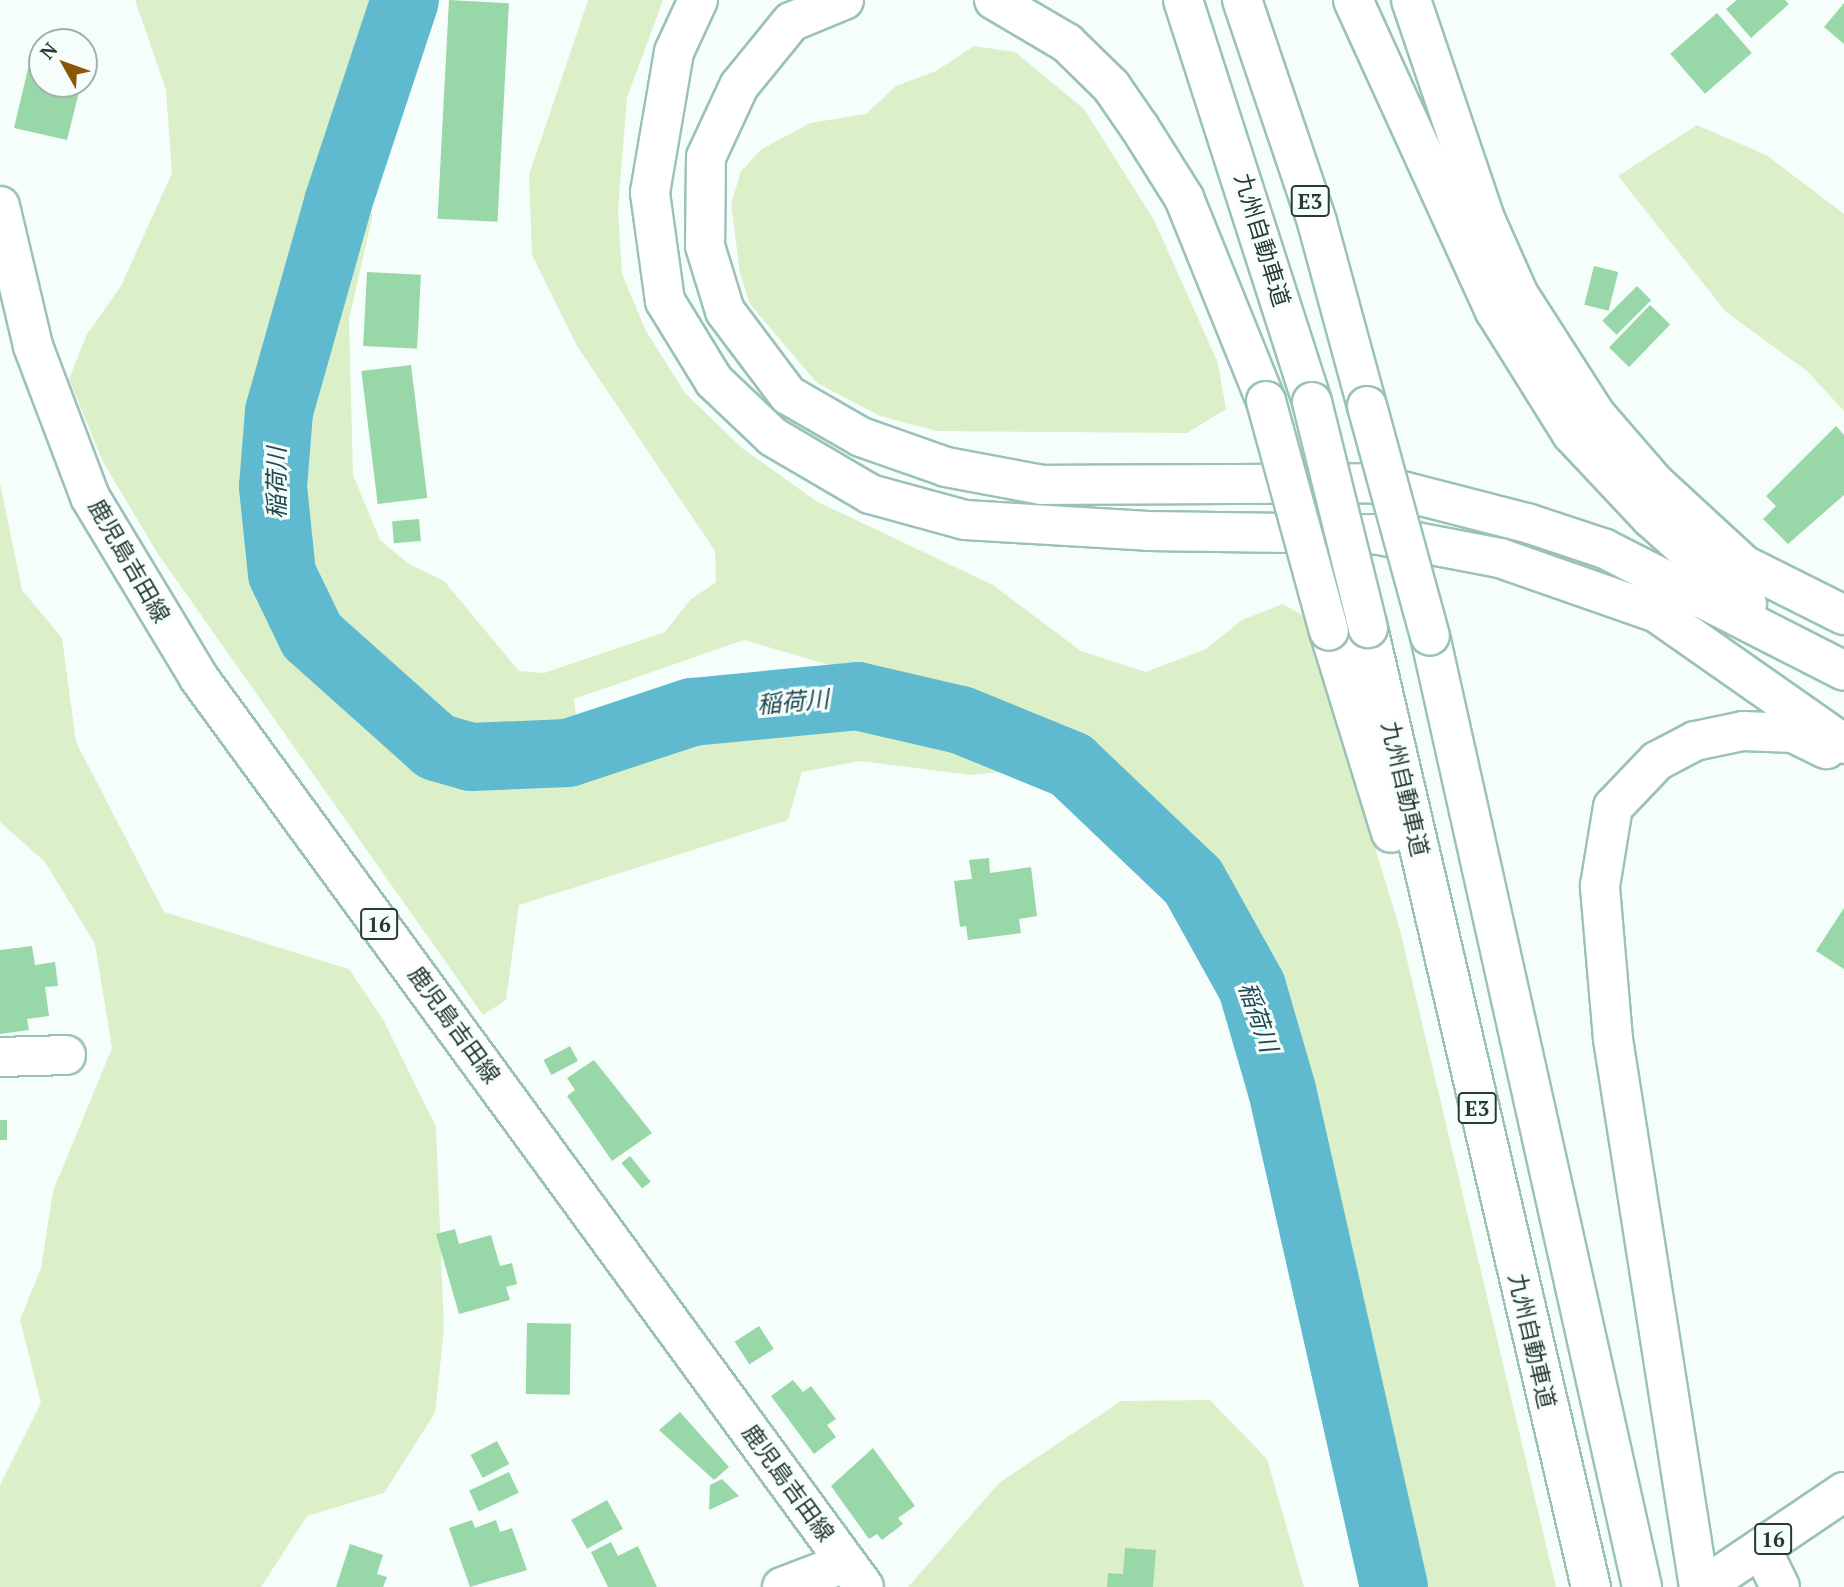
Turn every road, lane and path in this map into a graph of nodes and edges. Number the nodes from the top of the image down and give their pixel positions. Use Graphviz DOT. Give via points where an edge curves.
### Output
graph roads {
  1 [pos="698,0"];
  2 [pos="844,0"];
  3 [pos="994,0"];
  4 [pos="1183,0"];
  5 [pos="1242,0"];
  6 [pos="1353,0"];
  7 [pos="1410,0"];
  8 [pos="0,206"];
  9 [pos="1844,615"];
  10 [pos="1782,636"];
  11 [pos="1844,671"];
  12 [pos="1844,744"];
  13 [pos="1844,758"];
  14 [pos="66,1055"];
  15 [pos="0,1056"];
  16 [pos="1479,1120"];
  17 [pos="1844,1492"];
  18 [pos="1761,1548"];
  19 [pos="855,1575"];
  20 [pos="1639,1575"];
  21 [pos="782,1587"];
  22 [pos="1591,1587"];
  23 [pos="1701,1587"];
  24 [pos="1780,1587"];
  1 -- 12 [label="main road" via="674,52 650,193 666,301 714,381 773,437 870,495 965,520 1148,531 1374,534 1500,558 1657,613"];
  2 -- 10 [label="main road" via="790,22 739,86 706,157 705,246 725,311 788,395 861,437 934,463 1042,485 1371,483 1605,549"];
  3 -- 16 [label="main road, bridge" via="1067,43 1111,86 1184,198 1266,401 1329,631"];
  4 -- 16 [label="main road, 九州自動車道 / E3, bridge" via="1312,402"];
  5 -- 20 [label="main road, E3, bridge" via="1317,222 1430,636"];
  6 -- 10 [label="main road" via="1495,311 1572,434 1651,518"];
  7 -- 9 [label="main road" via="1486,221 1519,295 1596,415 1655,484 1744,565"];
  8 -- 19 [label="main road, 鹿児島吉田線 / 16" via="33,346 90,497 179,646 275,788 439,1002"];
  10 -- 11 [label="main road"];
  13 -- 23 [label="main road" via="1793,733 1743,730 1695,741 1657,761 1613,807 1600,887 1613,1039"];
  14 -- 15 [label="main road"];
  16 -- 22 [label="main road, 九州自動車道 / E3"];
  17 -- 18 [label="main road, 16"];
  18 -- 23 [label="main road, 16"];
  18 -- 24 [label="main road"];
  19 -- 21 [label="main road"];
}
